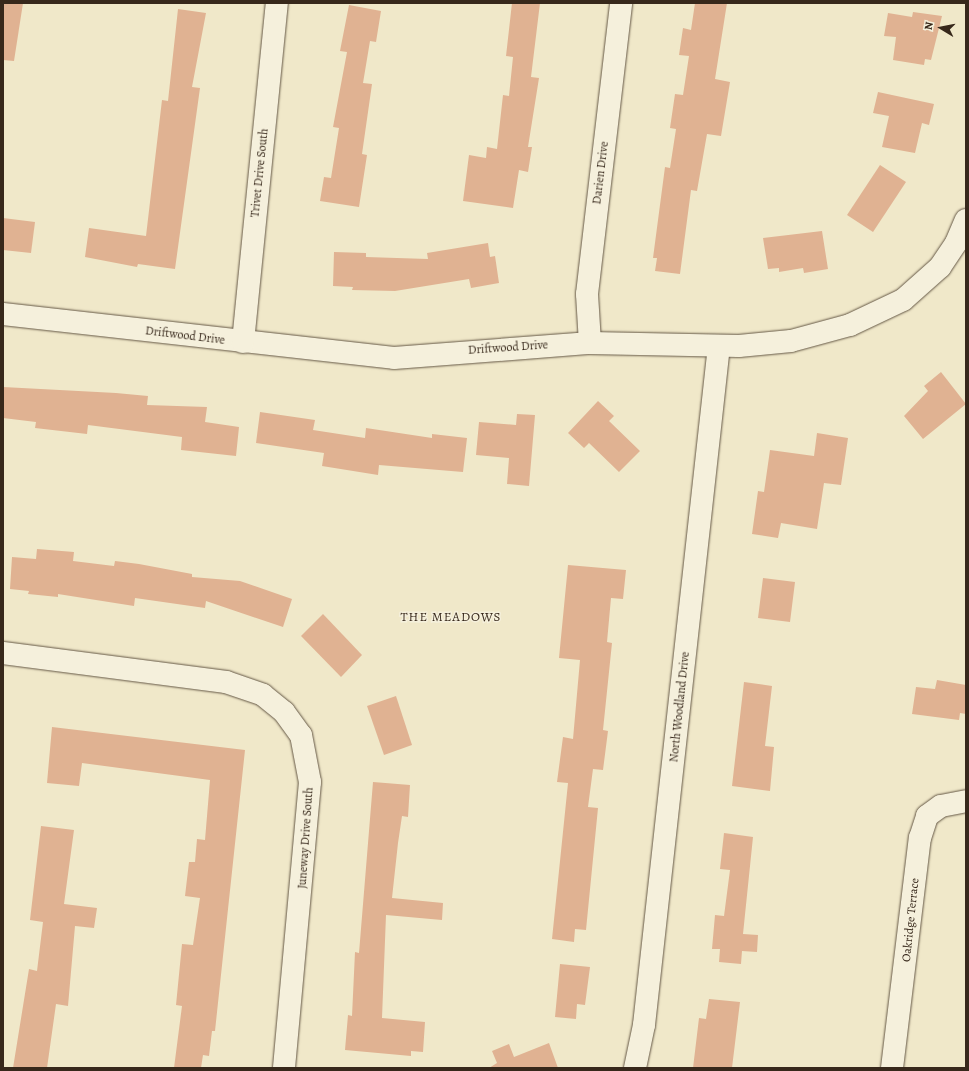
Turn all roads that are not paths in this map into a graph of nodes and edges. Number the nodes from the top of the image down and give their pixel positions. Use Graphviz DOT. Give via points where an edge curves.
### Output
graph roads {
  1 [pos="277,3"];
  2 [pos="621,3"];
  3 [pos="966,220"];
  4 [pos="3,314"];
  5 [pos="243,342"];
  6 [pos="590,343"];
  7 [pos="719,346"];
  8 [pos="3,653"];
  9 [pos="966,801"];
  10 [pos="284,1068"];
  11 [pos="635,1068"];
  12 [pos="892,1068"];
  1 -- 5 [label="street, Trivet Drive South"];
  2 -- 6 [label="street, Darien Drive" via="587,294"];
  3 -- 7 [label="street, Driftwood Drive" via="956,243 940,267 903,300 850,325 791,341"];
  4 -- 5 [label="street, Driftwood Drive"];
  5 -- 6 [label="street, Driftwood Drive" via="394,358"];
  6 -- 7 [label="street, Driftwood Drive"];
  7 -- 11 [label="street, North Woodland Drive" via="647,1001"];
  8 -- 10 [label="street, Juneway Drive South" via="226,682 262,695 284,712 301,735 310,782 310,797"];
  9 -- 12 [label="street, Oakridge Terrace" via="941,806 932,813 920,838"];
}
